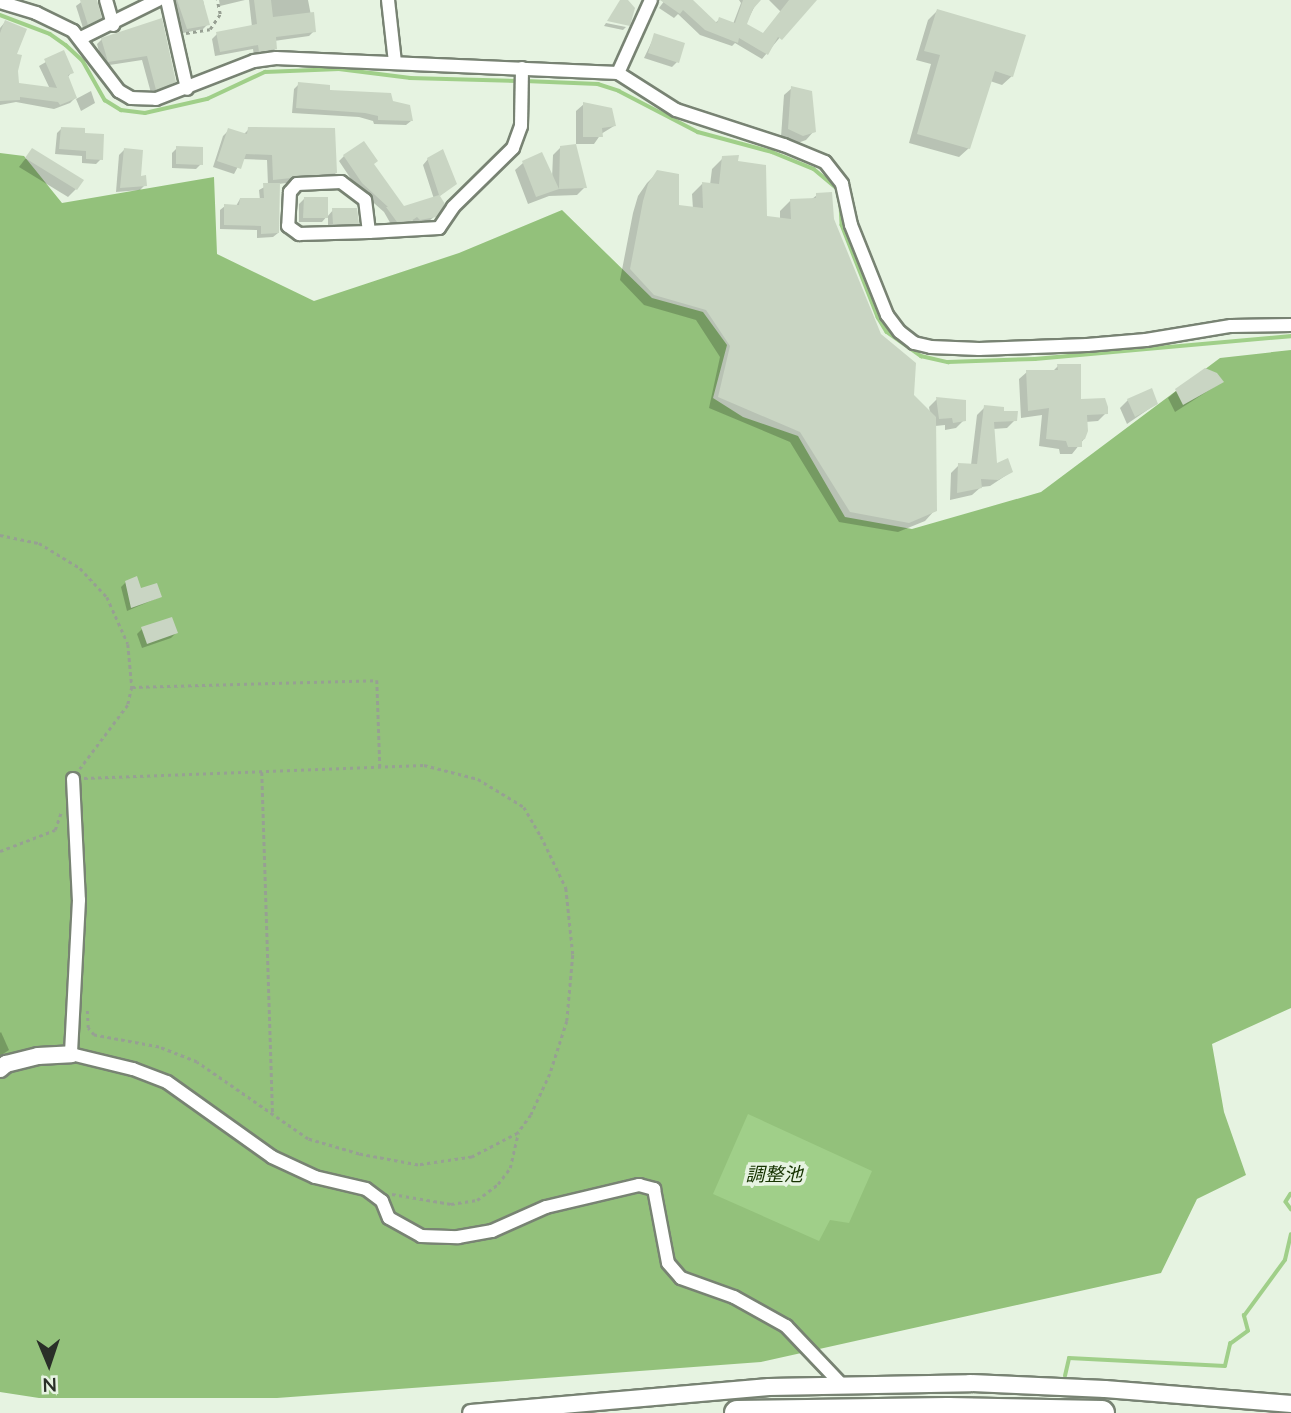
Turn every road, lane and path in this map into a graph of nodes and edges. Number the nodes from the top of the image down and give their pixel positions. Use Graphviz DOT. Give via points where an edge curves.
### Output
graph roads {
  1 [pos="106,0"];
  2 [pos="158,0"];
  3 [pos="167,0"];
  4 [pos="217,0"];
  5 [pos="388,0"];
  6 [pos="651,0"];
  7 [pos="0,2"];
  8 [pos="113,25"];
  9 [pos="175,36"];
  10 [pos="81,38"];
  11 [pos="395,62"];
  12 [pos="522,68"];
  13 [pos="618,73"];
  14 [pos="187,89"];
  15 [pos="369,232"];
  16 [pos="1291,325"];
  17 [pos="0,535"];
  18 [pos="132,687"];
  19 [pos="380,767"];
  20 [pos="262,771"];
  21 [pos="73,779"];
  22 [pos="0,851"];
  23 [pos="86,1000"];
  24 [pos="71,1054"];
  25 [pos="0,1069"];
  26 [pos="273,1115"];
  27 [pos="518,1133"];
  28 [pos="366,1189"];
  29 [pos="843,1386"];
  30 [pos="1291,1404"];
  31 [pos="471,1413"];
  32 [pos="737,1413"];
  33 [pos="1102,1413"];
  1 -- 8 [label="street"];
  2 -- 8 [label="street"];
  3 -- 9 [label="street"];
  4 -- 9 [label="path" via="220,14 210,29"];
  5 -- 11 [label="street"];
  6 -- 13 [label="street"];
  7 -- 10 [label="street" via="36,13"];
  8 -- 10 [label="street"];
  9 -- 14 [label="street"];
  10 -- 14 [label="street" via="119,91 131,98 156,99"];
  11 -- 12 [label="street"];
  11 -- 14 [label="street" via="276,58 254,61"];
  12 -- 13 [label="street"];
  12 -- 15 [label="street" via="521,126 513,148 453,207 439,228"];
  13 -- 16 [label="street" via="676,110 825,162 842,184 851,225 887,314 914,343 979,349 1087,345 1231,326"];
  15 -- 15 [label="street" via="299,234 288,226 290,192 297,184 341,182 365,200"];
  17 -- 18 [label="path" via="39,543 80,568 107,597 128,644"];
  18 -- 19 [label="path" via="377,680"];
  18 -- 21 [label="path" via="128,705"];
  19 -- 20 [label="path"];
  19 -- 27 [label="path" via="424,765 478,779 524,807 566,888 573,955 568,1021 541,1094"];
  20 -- 21 [label="path"];
  20 -- 26 [label="path"];
  21 -- 22 [label="path" via="55,830"];
  21 -- 24 [label="street" via="79,900"];
  23 -- 26 [label="path" via="88,1028 94,1035 159,1046 197,1062"];
  24 -- 25 [label="street" via="37,1056"];
  24 -- 28 [label="street" via="167,1082 272,1157 316,1177"];
  26 -- 27 [label="path" via="308,1139 418,1165 472,1157"];
  27 -- 28 [label="path" via="510,1168 477,1200 451,1204"];
  28 -- 29 [label="street" via="382,1201 389,1218 421,1236 458,1237 492,1231 546,1207 614,1190 639,1185 654,1189 668,1263 681,1278 734,1297 786,1326"];
  29 -- 30 [label="street" via="983,1384"];
  29 -- 31 [label="street" via="769,1387"];
  32 -- 33 [label="highway"];
}
